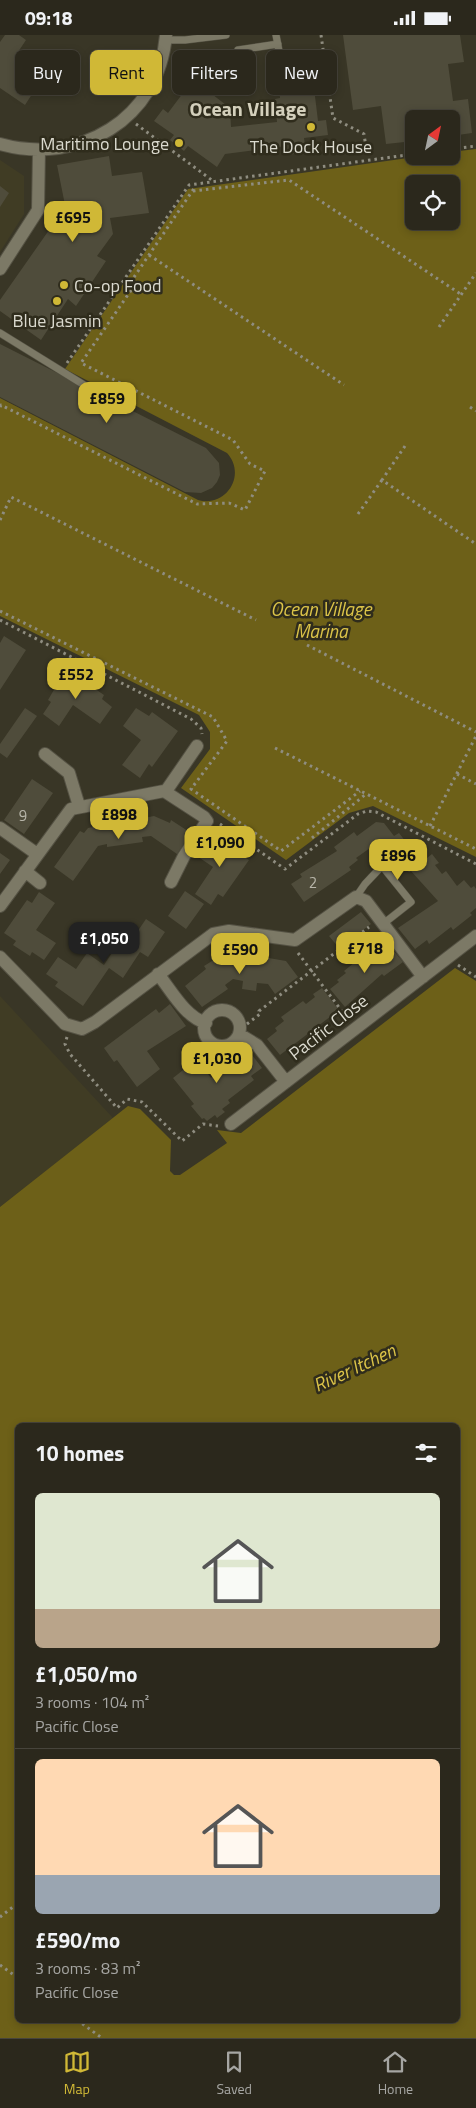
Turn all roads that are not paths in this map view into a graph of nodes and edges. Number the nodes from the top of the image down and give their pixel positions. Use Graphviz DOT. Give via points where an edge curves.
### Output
graph roads {
  1 [pos="226,35"];
  2 [pos="276,35"];
  3 [pos="166,37"];
  4 [pos="278,43"];
  5 [pos="238,50"];
  6 [pos="279,50"];
  7 [pos="0,144"];
  8 [pos="39,150"];
  9 [pos="0,269"];
  10 [pos="0,333"];
  11 [pos="97,393"];
  12 [pos="197,746"];
  13 [pos="45,753"];
  14 [pos="166,791"];
  15 [pos="79,806"];
  16 [pos="0,828"];
  17 [pos="36,854"];
  18 [pos="25,871"];
  19 [pos="171,881"];
  20 [pos="40,883"];
  21 [pos="356,897"];
  22 [pos="0,906"];
  23 [pos="381,922"];
  24 [pos="476,936"];
  25 [pos="0,957"];
  26 [pos="158,974"];
  27 [pos="423,977"];
  28 [pos="206,1023"];
  29 [pos="239,1031"];
  30 [pos="286,1082"];
  31 [pos="231,1124"];
  1 -- 3 [label="lane" via="185,40"];
  2 -- 4 [label="lane"];
  3 -- 8 [label="street" via="164,57 156,76 127,117 84,142"];
  4 -- 5 [label="lane"];
  4 -- 6 [label="lane"];
  7 -- 8 [label="street"];
  8 -- 9 [label="street" via="38,210"];
  10 -- 11 [label="lane"];
  12 -- 14 [label="street"];
  13 -- 15 [label="street" via="69,773"];
  14 -- 15 [label="street"];
  14 -- 19 [label="street" via="206,820"];
  15 -- 17 [label="street" via="67,813"];
  16 -- 17 [label="street"];
  17 -- 18 [label="street"];
  18 -- 20 [label="street"];
  18 -- 22 [label="street"];
  21 -- 23 [label="street" via="366,901"];
  21 -- 23 [label="lane" via="382,866 411,902"];
  21 -- 26 [label="street" via="301,938 288,940 229,931 219,933 207,937"];
  23 -- 27 [label="street"];
  24 -- 27 [label="street, Pacific Close"];
  25 -- 26 [label="street" via="61,1021 82,1029"];
  26 -- 28 [label="street" via="188,1012"];
  27 -- 30 [label="street, Pacific Close"];
  28 -- 29 [label="street" via="210,1014 222,1010 237,1017"];
  28 -- 29 [label="street" via="205,1033 216,1044 228,1045"];
  29 -- 30 [label="street" via="258,1045"];
  30 -- 31 [label="street, Pacific Close"];
}
